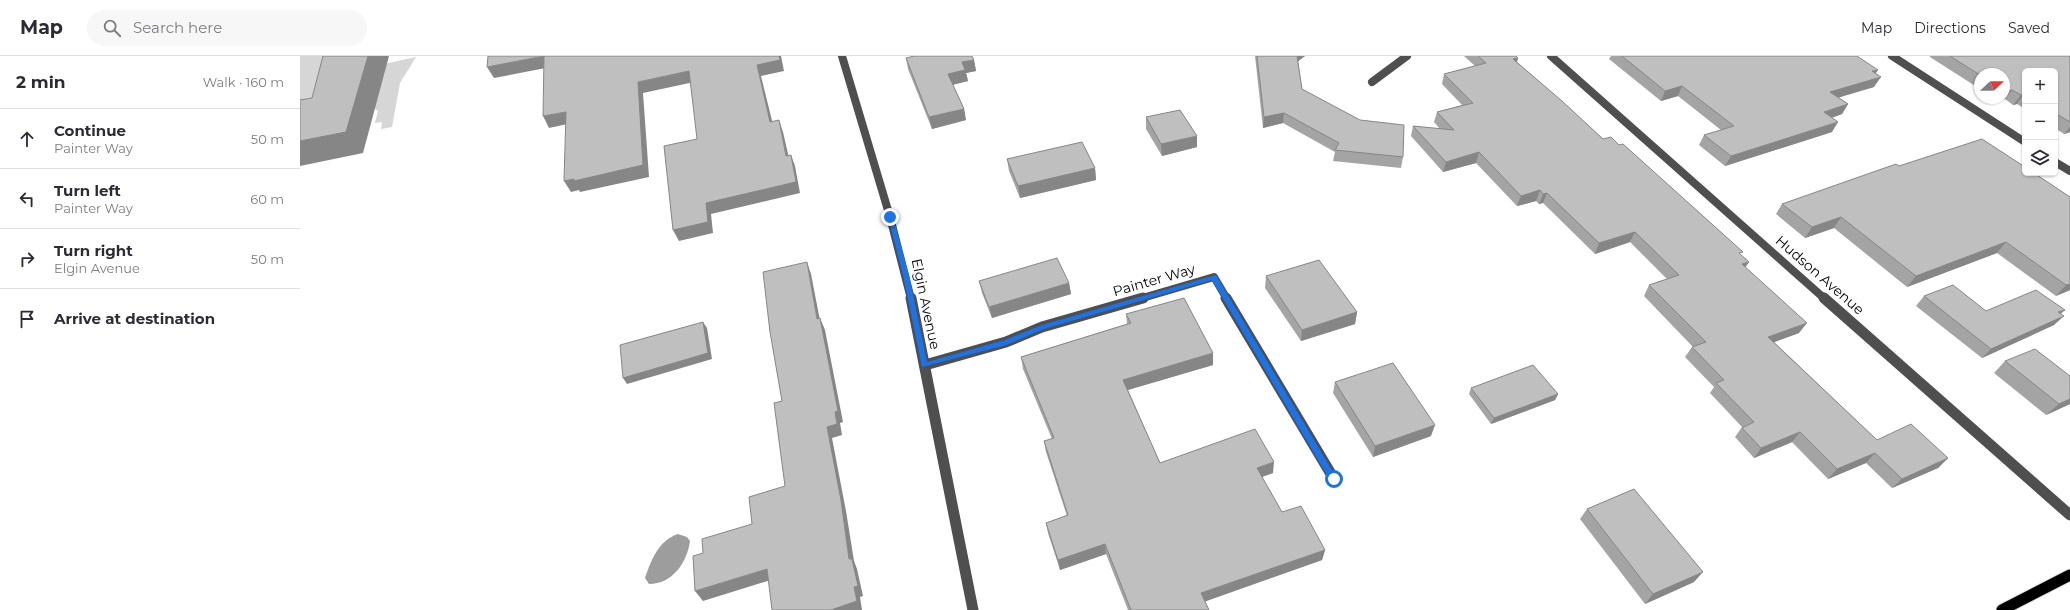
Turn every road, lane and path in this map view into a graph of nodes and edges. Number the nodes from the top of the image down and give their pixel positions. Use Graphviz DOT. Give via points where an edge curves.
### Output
graph roads {
  1 [pos="842,56"];
  2 [pos="1407,56"];
  3 [pos="1551,56"];
  4 [pos="1892,56"];
  5 [pos="1372,82"];
  6 [pos="2022,140"];
  7 [pos="2058,164"];
  8 [pos="2070,172"];
  9 [pos="925,365"];
  10 [pos="1334,479"];
  11 [pos="2070,514"];
  12 [pos="2070,575"];
  13 [pos="973,610"];
  14 [pos="2002,610"];
  1 -- 9 [label="street, Elgin Avenue" via="906,275"];
  2 -- 5 [label="street"];
  3 -- 11 [label="street, Hudson Avenue"];
  4 -- 6 [label="street"];
  7 -- 8 [label="street"];
  9 -- 10 [label="street, Painter Way" via="1006,342 1042,327 1214,277"];
  9 -- 13 [label="street, Elgin Avenue"];
  12 -- 14 [label="main road"];
}
